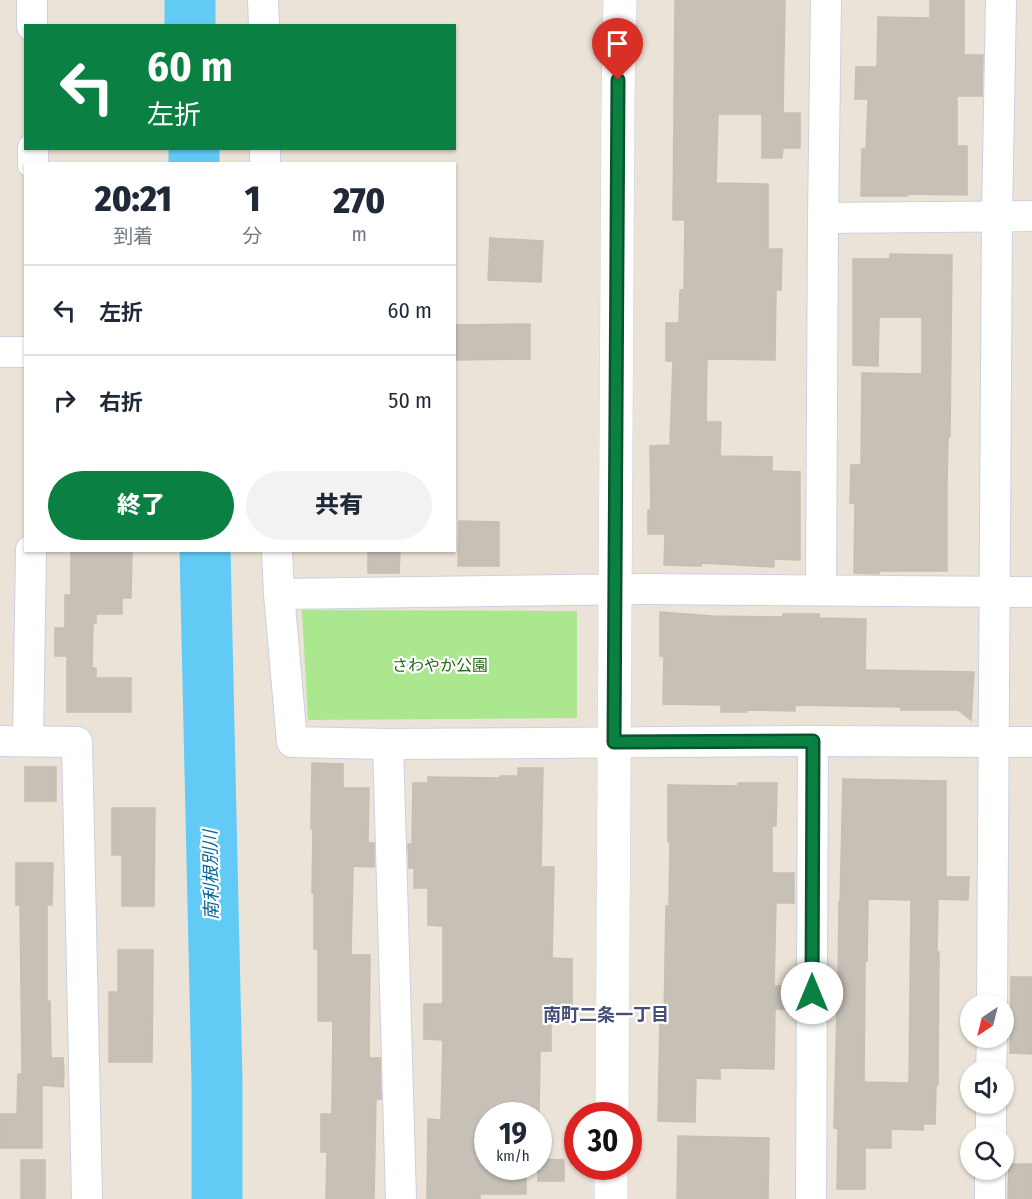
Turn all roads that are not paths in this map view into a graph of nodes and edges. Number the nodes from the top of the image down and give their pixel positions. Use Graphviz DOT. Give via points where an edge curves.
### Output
graph roads {
  1 [pos="32,0"];
  2 [pos="263,0"];
  3 [pos="620,0"];
  4 [pos="826,0"];
  5 [pos="1001,0"];
  6 [pos="32,24"];
  7 [pos="264,24"];
  8 [pos="997,216"];
  9 [pos="1032,216"];
  10 [pos="824,218"];
  11 [pos="0,352"];
  12 [pos="24,352"];
  13 [pos="31,552"];
  14 [pos="277,552"];
  15 [pos="615,589"];
  16 [pos="821,589"];
  17 [pos="995,591"];
  18 [pos="1032,592"];
  19 [pos="279,594"];
  20 [pos="14,741"];
  21 [pos="813,741"];
  22 [pos="994,741"];
  23 [pos="614,742"];
  24 [pos="1032,742"];
  25 [pos="388,744"];
  26 [pos="992,994"];
  27 [pos="612,1102"];
  28 [pos="611,1180"];
  29 [pos="990,1180"];
  30 [pos="87,1199"];
  31 [pos="401,1199"];
  32 [pos="611,1199"];
  33 [pos="811,1199"];
  34 [pos="990,1199"];
  1 -- 6 [label="street"];
  2 -- 7 [label="street"];
  3 -- 15 [label="street"];
  4 -- 10 [label="street"];
  5 -- 8 [label="street"];
  8 -- 9 [label="street"];
  8 -- 10 [label="street"];
  8 -- 17 [label="street"];
  10 -- 16 [label="street"];
  11 -- 12 [label="street"];
  13 -- 20 [label="street"];
  14 -- 19 [label="street"];
  15 -- 16 [label="street"];
  15 -- 19 [label="street"];
  15 -- 23 [label="street"];
  16 -- 17 [label="street"];
  17 -- 18 [label="street"];
  17 -- 22 [label="street"];
  19 -- 25 [label="street" via="292,742"];
  20 -- 30 [label="street" via="77,742"];
  21 -- 22 [label="street"];
  21 -- 23 [label="street"];
  21 -- 33 [label="street"];
  22 -- 24 [label="street"];
  22 -- 26 [label="street"];
  23 -- 25 [label="street"];
  23 -- 27 [label="street"];
  25 -- 31 [label="street"];
  28 -- 32 [label="street"];
  29 -- 34 [label="street"];
}
